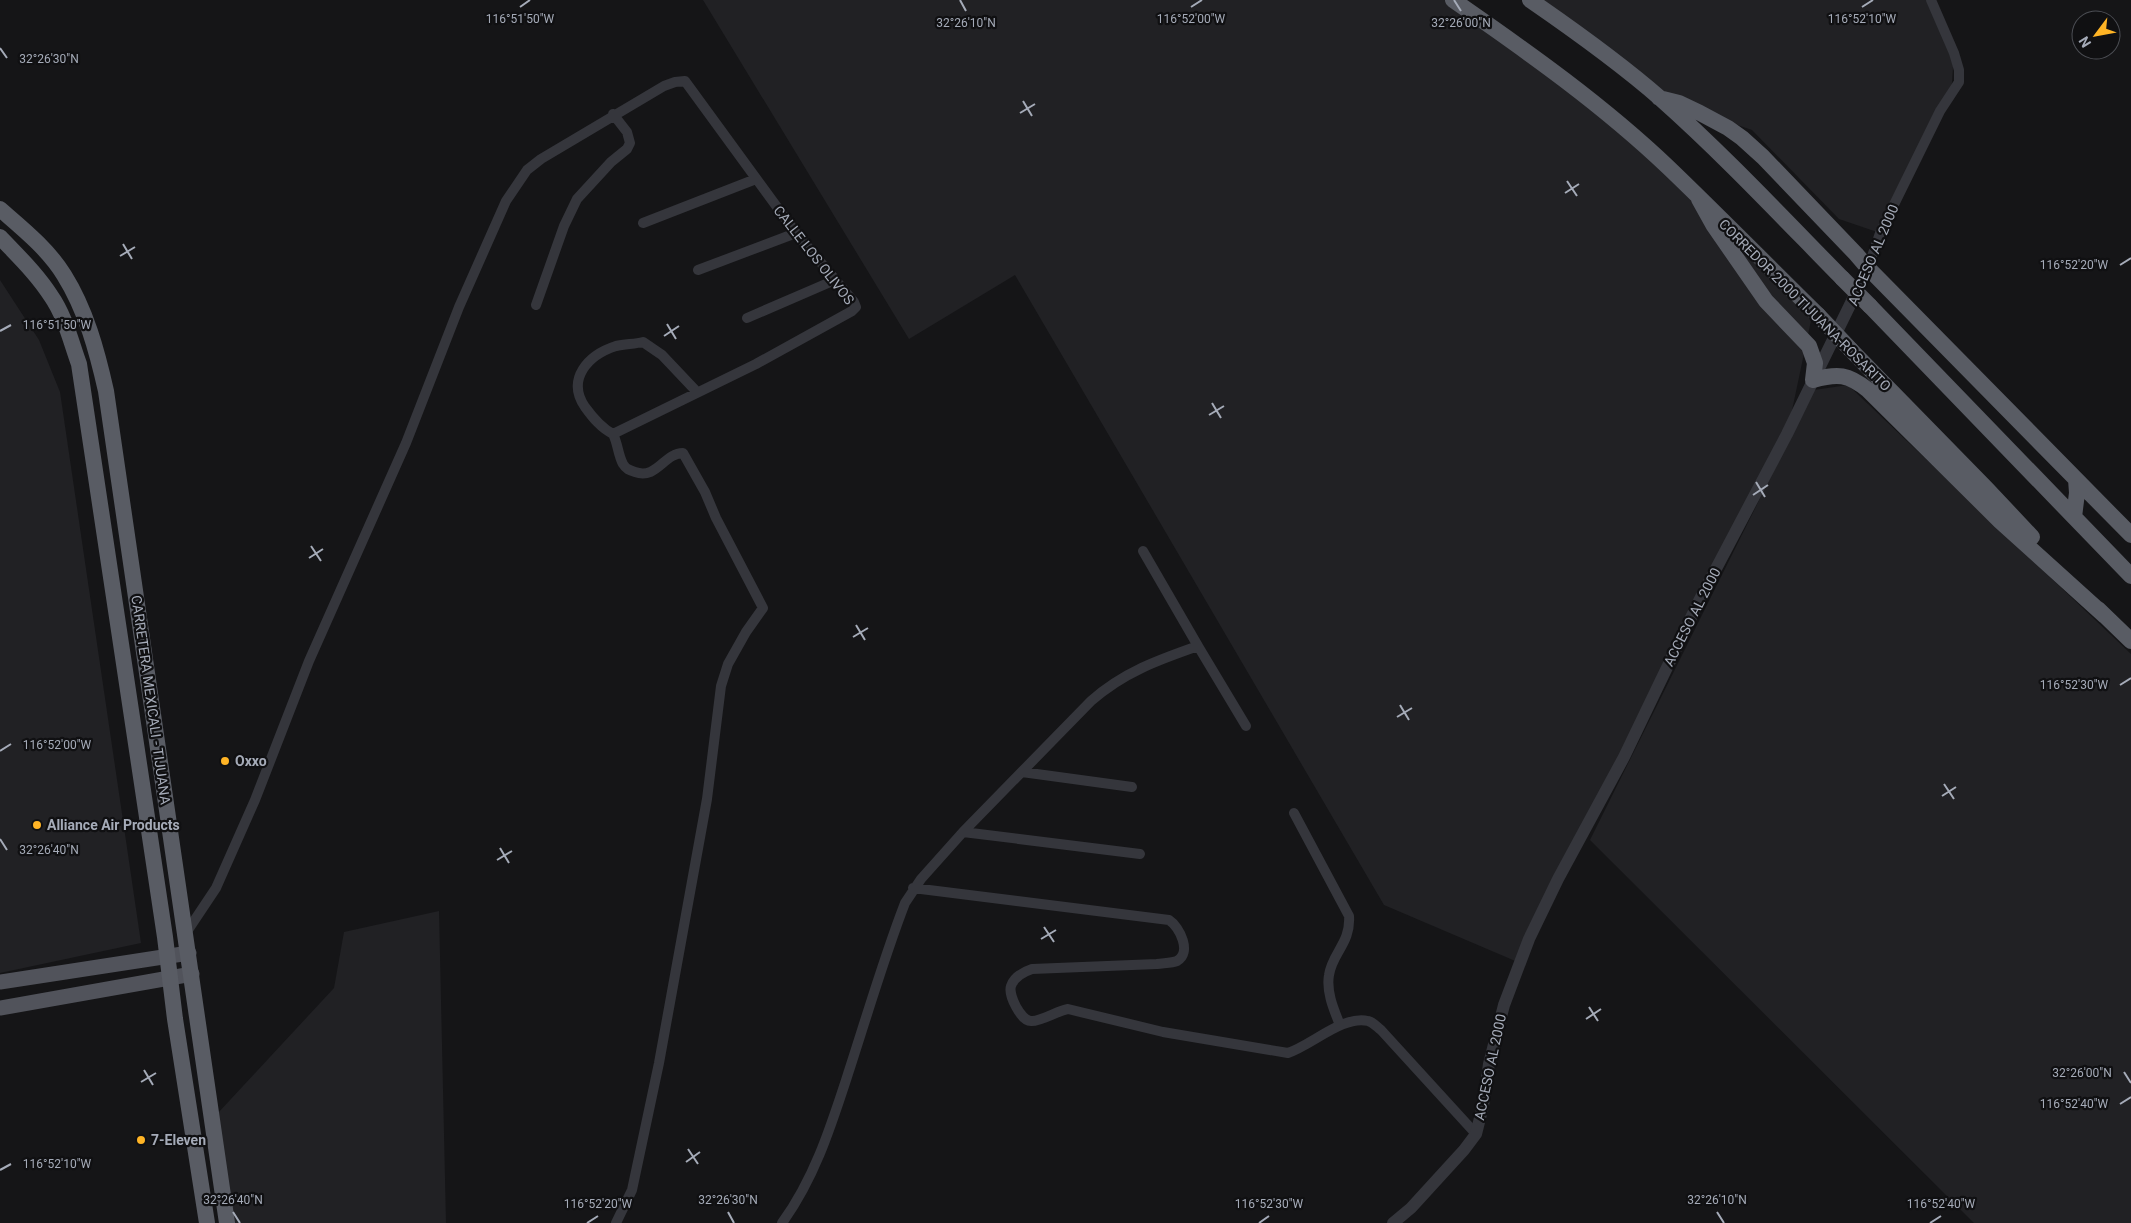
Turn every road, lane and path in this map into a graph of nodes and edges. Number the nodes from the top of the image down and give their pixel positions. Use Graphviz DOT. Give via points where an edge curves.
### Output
graph roads {
  1 [pos="1453,0"];
  2 [pos="1530,0"];
  3 [pos="1931,0"];
  4 [pos="1659,98"];
  5 [pos="613,114"];
  6 [pos="756,179"];
  7 [pos="1699,199"];
  8 [pos="0,209"];
  9 [pos="643,223"];
  10 [pos="796,233"];
  11 [pos="0,237"];
  12 [pos="1868,268"];
  13 [pos="698,270"];
  14 [pos="836,280"];
  15 [pos="536,305"];
  16 [pos="747,318"];
  17 [pos="1813,380"];
  18 [pos="696,392"];
  19 [pos="613,434"];
  20 [pos="2076,479"];
  21 [pos="2074,517"];
  22 [pos="2131,535"];
  23 [pos="1143,551"];
  24 [pos="2131,576"];
  25 [pos="2105,616"];
  26 [pos="2131,641"];
  27 [pos="1198,646"];
  28 [pos="1246,726"];
  29 [pos="1022,772"];
  30 [pos="1132,787"];
  31 [pos="1294,814"];
  32 [pos="963,832"];
  33 [pos="1140,854"];
  34 [pos="913,888"];
  35 [pos="186,933"];
  36 [pos="189,953"];
  37 [pos="167,956"];
  38 [pos="192,974"];
  39 [pos="170,978"];
  40 [pos="0,982"];
  41 [pos="0,1008"];
  42 [pos="1340,1025"];
  43 [pos="1476,1134"];
  44 [pos="207,1223"];
  45 [pos="227,1223"];
  46 [pos="616,1223"];
  47 [pos="782,1223"];
  48 [pos="1393,1223"];
  1 -- 7 [label="highway, CORREDOR 2000 TIJUANA-ROSARITO" via="1542,62 1654,154"];
  2 -- 4 [label="highway"];
  3 -- 12 [label="street, ACCESO AL 2000" via="1954,52 1959,82 1940,111 1880,233"];
  4 -- 12 [label="highway" via="1679,103 1742,138"];
  4 -- 21 [label="highway, bridge" via="1720,154"];
  5 -- 6 [label="street, CALLE LOS OLIVOS" via="664,86 681,81 691,87"];
  5 -- 15 [label="street" via="627,132 630,142 627,149 577,200 564,226"];
  5 -- 35 [label="street" via="527,170 506,201 458,307 406,443 309,661 255,800 216,888"];
  6 -- 9 [label="street"];
  6 -- 10 [label="street, CALLE LOS OLIVOS"];
  7 -- 17 [label="highway" via="1766,301 1809,346 1815,363"];
  7 -- 25 [label="highway, CORREDOR 2000 TIJUANA-ROSARITO, bridge" via="1818,315"];
  8 -- 35 [label="highway, CARRETERA MEXICALI - TIJUANA" via="35,239 64,275 97,350 106,391"];
  10 -- 13 [label="street"];
  10 -- 14 [label="street, CALLE LOS OLIVOS"];
  11 -- 37 [label="highway, CARRETERA MEXICALI - TIJUANA" via="52,297 67,328 78,364"];
  12 -- 17 [label="street, ACCESO AL 2000"];
  12 -- 20 [label="highway"];
  14 -- 16 [label="street"];
  14 -- 18 [label="street, CALLE LOS OLIVOS" via="854,302 854,310 756,364"];
  17 -- 25 [label="highway" via="1843,375 1856,381 2000,521"];
  17 -- 43 [label="street, ACCESO AL 2000" via="1530,939 1504,1005"];
  18 -- 19 [label="street, CALLE LOS OLIVOS"];
  18 -- 19 [label="street" via="662,354 643,342 616,346 601,353 589,361 577,383 579,398 603,429"];
  19 -- 46 [label="street" via="627,470 639,474 650,473 677,453 683,453 763,608 728,664 720,686 707,799 659,1063 632,1190"];
  20 -- 21 [label="highway"];
  20 -- 22 [label="highway"];
  21 -- 24 [label="highway"];
  23 -- 27 [label="street"];
  25 -- 26 [label="highway, CORREDOR 2000 TIJUANA-ROSARITO"];
  27 -- 28 [label="street"];
  27 -- 29 [label="street" via="1110,684"];
  29 -- 30 [label="street"];
  29 -- 32 [label="street"];
  31 -- 42 [label="street" via="1349,916 1350,929 1329,975 1330,998"];
  32 -- 33 [label="street"];
  32 -- 34 [label="street"];
  34 -- 42 [label="street" via="1169,920 1182,933 1182,956 1177,961 1032,969 1022,973 1010,988 1022,1018 1028,1021 1068,1009 1163,1032 1288,1053 1299,1050"];
  34 -- 47 [label="street" via="898,920 812,1176"];
  35 -- 36 [label="highway, CARRETERA MEXICALI - TIJUANA"];
  36 -- 37 [label="main road"];
  36 -- 38 [label="highway, CARRETERA MEXICALI - TIJUANA"];
  37 -- 39 [label="highway, CARRETERA MEXICALI - TIJUANA"];
  37 -- 40 [label="main road"];
  38 -- 39 [label="main road"];
  38 -- 45 [label="highway, CARRETERA MEXICALI - TIJUANA"];
  39 -- 41 [label="main road"];
  39 -- 44 [label="highway, CARRETERA MEXICALI - TIJUANA"];
  42 -- 43 [label="street" via="1357,1020 1370,1021"];
  43 -- 48 [label="street, ACCESO AL 2000" via="1412,1208"];
}
